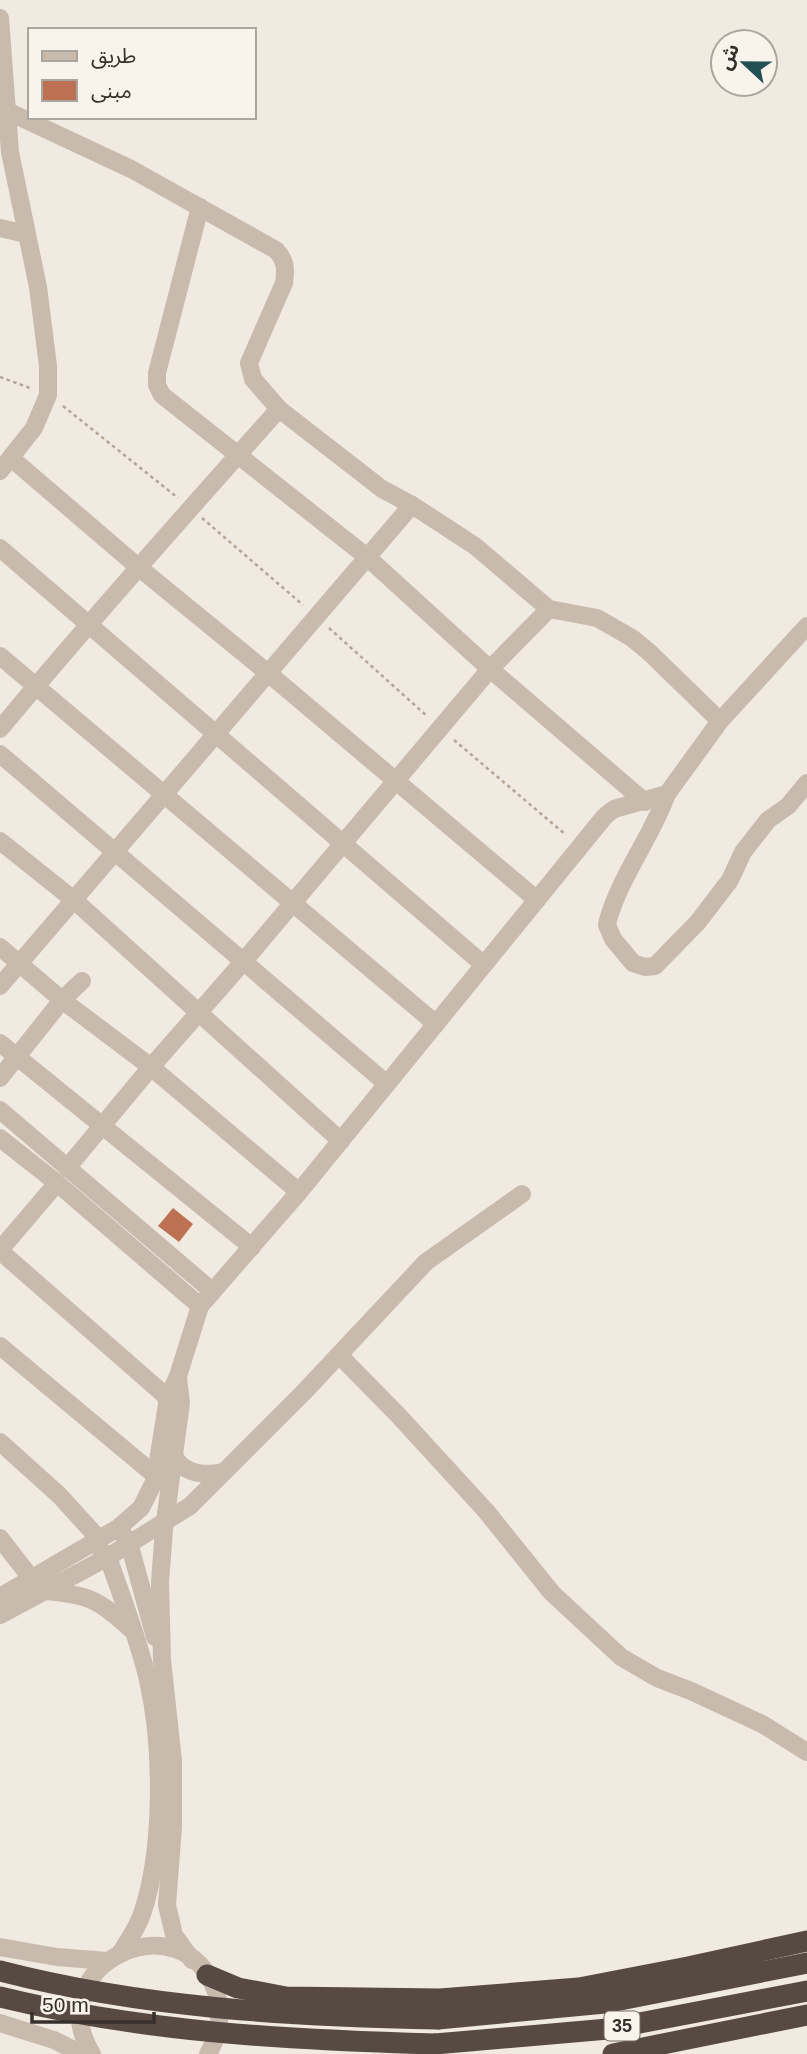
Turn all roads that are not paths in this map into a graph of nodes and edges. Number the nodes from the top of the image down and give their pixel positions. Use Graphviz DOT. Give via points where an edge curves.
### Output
graph roads {
  1 [pos="0,18"];
  2 [pos="7,111"];
  3 [pos="200,207"];
  4 [pos="0,228"];
  5 [pos="26,233"];
  6 [pos="279,409"];
  7 [pos="237,455"];
  8 [pos="6,464"];
  9 [pos="412,505"];
  10 [pos="0,548"];
  11 [pos="367,557"];
  12 [pos="137,566"];
  13 [pos="549,609"];
  14 [pos="89,624"];
  15 [pos="807,626"];
  16 [pos="0,656"];
  17 [pos="491,669"];
  18 [pos="268,673"];
  19 [pos="35,687"];
  20 [pos="720,721"];
  21 [pos="0,729"];
  22 [pos="216,734"];
  23 [pos="0,754"];
  24 [pos="396,781"];
  25 [pos="807,783"];
  26 [pos="667,794"];
  27 [pos="163,795"];
  28 [pos="645,802"];
  29 [pos="0,841"];
  30 [pos="344,844"];
  31 [pos="115,852"];
  32 [pos="74,900"];
  33 [pos="537,900"];
  34 [pos="292,903"];
  35 [pos="0,947"];
  36 [pos="243,961"];
  37 [pos="19,964"];
  38 [pos="484,965"];
  39 [pos="82,981"];
  40 [pos="0,986"];
  41 [pos="62,1000"];
  42 [pos="199,1013"];
  43 [pos="436,1024"];
  44 [pos="0,1043"];
  45 [pos="16,1056"];
  46 [pos="151,1067"];
  47 [pos="0,1078"];
  48 [pos="387,1084"];
  49 [pos="0,1110"];
  50 [pos="102,1126"];
  51 [pos="0,1138"];
  52 [pos="341,1140"];
  53 [pos="68,1168"];
  54 [pos="57,1183"];
  55 [pos="299,1192"];
  56 [pos="522,1194"];
  57 [pos="252,1247"];
  58 [pos="0,1250"];
  59 [pos="212,1291"];
  60 [pos="200,1307"];
  61 [pos="0,1346"];
  62 [pos="340,1355"];
  63 [pos="178,1376"];
  64 [pos="168,1398"];
  65 [pos="0,1443"];
  66 [pos="174,1456"];
  67 [pos="223,1472"];
  68 [pos="156,1476"];
  69 [pos="165,1522"];
  70 [pos="124,1535"];
  71 [pos="0,1538"];
  72 [pos="97,1541"];
  73 [pos="108,1557"];
  74 [pos="37,1585"];
  75 [pos="0,1597"];
  76 [pos="0,1615"];
  77 [pos="134,1632"];
  78 [pos="162,1660"];
  79 [pos="807,1752"];
  80 [pos="807,1941"];
  81 [pos="0,1947"];
  82 [pos="114,1956"];
  83 [pos="192,1960"];
  84 [pos="807,1963"];
  85 [pos="0,1971"];
  86 [pos="207,1975"];
  87 [pos="807,1991"];
  88 [pos="0,1997"];
  89 [pos="807,2015"];
  90 [pos="0,2024"];
  91 [pos="82,2054"];
  92 [pos="92,2054"];
  93 [pos="208,2054"];
  94 [pos="613,2054"];
  1 -- 2 [label="street"];
  2 -- 3 [label="street"];
  2 -- 5 [label="street"];
  3 -- 6 [label="street" via="265,242 284,259 284,283 249,363 253,379"];
  3 -- 7 [label="street" via="157,385 162,395"];
  4 -- 5 [label="street"];
  5 -- 8 [label="street" via="44,329 48,395 39,419"];
  6 -- 7 [label="street"];
  6 -- 9 [label="street" via="368,479"];
  7 -- 11 [label="street"];
  7 -- 12 [label="street"];
  8 -- 12 [label="street"];
  9 -- 11 [label="street"];
  9 -- 13 [label="street" via="475,546"];
  10 -- 14 [label="street"];
  11 -- 17 [label="street"];
  11 -- 18 [label="street"];
  12 -- 14 [label="street"];
  12 -- 18 [label="street"];
  13 -- 17 [label="street"];
  13 -- 20 [label="street" via="597,618 632,638"];
  14 -- 19 [label="street"];
  14 -- 22 [label="street"];
  15 -- 20 [label="street"];
  16 -- 19 [label="street"];
  17 -- 24 [label="street"];
  17 -- 28 [label="street"];
  18 -- 22 [label="street"];
  18 -- 24 [label="street"];
  19 -- 21 [label="street"];
  19 -- 27 [label="street"];
  20 -- 26 [label="street"];
  22 -- 27 [label="street"];
  22 -- 30 [label="street"];
  23 -- 31 [label="street"];
  24 -- 30 [label="street"];
  24 -- 33 [label="street"];
  25 -- 26 [label="street" via="788,806 768,820 698,922 655,966 645,967 633,963 607,925 620,887"];
  26 -- 28 [label="street"];
  27 -- 31 [label="street"];
  27 -- 34 [label="street"];
  28 -- 33 [label="street" via="610,811"];
  29 -- 32 [label="street"];
  30 -- 34 [label="street"];
  30 -- 38 [label="street"];
  31 -- 32 [label="street"];
  31 -- 36 [label="street"];
  32 -- 37 [label="street"];
  32 -- 42 [label="street"];
  33 -- 38 [label="street"];
  34 -- 36 [label="street"];
  34 -- 43 [label="street"];
  35 -- 37 [label="street"];
  36 -- 42 [label="street"];
  36 -- 48 [label="street"];
  37 -- 40 [label="street"];
  37 -- 41 [label="street"];
  38 -- 43 [label="street"];
  39 -- 41 [label="street"];
  41 -- 45 [label="street"];
  41 -- 46 [label="street"];
  42 -- 46 [label="street"];
  42 -- 52 [label="street"];
  43 -- 48 [label="street"];
  44 -- 45 [label="street"];
  45 -- 47 [label="street"];
  45 -- 50 [label="street"];
  46 -- 50 [label="street"];
  46 -- 55 [label="street"];
  48 -- 52 [label="street"];
  49 -- 53 [label="street"];
  50 -- 53 [label="street"];
  50 -- 57 [label="street"];
  51 -- 54 [label="street"];
  52 -- 55 [label="street"];
  53 -- 59 [label="street"];
  54 -- 58 [label="street"];
  54 -- 60 [label="street"];
  55 -- 57 [label="street"];
  56 -- 62 [label="street" via="426,1262"];
  57 -- 59 [label="street"];
  58 -- 64 [label="street"];
  59 -- 60 [label="street"];
  60 -- 63 [label="street"];
  61 -- 68 [label="street"];
  62 -- 67 [label="street"];
  62 -- 79 [label="street" via="486,1511 552,1593 621,1657 657,1678 762,1724"];
  63 -- 64 [label="street"];
  63 -- 66 [label="street" via="181,1403"];
  64 -- 68 [label="street"];
  65 -- 72 [label="street" via="59,1495"];
  66 -- 67 [label="street" via="189,1471"];
  66 -- 69 [label="street"];
  67 -- 69 [label="street" via="190,1506"];
  68 -- 70 [label="street"];
  69 -- 70 [label="street"];
  69 -- 78 [label="street" via="160,1581"];
  70 -- 72 [label="street"];
  70 -- 73 [label="street"];
  70 -- 78 [label="street"];
  71 -- 74 [label="street"];
  72 -- 73 [label="street"];
  72 -- 74 [label="street"];
  73 -- 74 [label="street"];
  73 -- 77 [label="street"];
  74 -- 75 [label="street"];
  74 -- 76 [label="street"];
  74 -- 77 [label="street" via="96,1600"];
  77 -- 82 [label="street" via="156,1726 158,1790 148,1893 137,1927"];
  78 -- 83 [label="street" via="173,1790 167,1905 174,1935"];
  80 -- 86 [label="highway" via="579,1988 440,1999 286,1997 238,1988"];
  81 -- 82 [label="street" via="57,1957"];
  82 -- 83 [label="street" via="136,1947 158,1946"];
  82 -- 92 [label="street" via="92,1976 82,2001 82,2028"];
  83 -- 86 [label="street"];
  84 -- 85 [label="highway, 35, bridge" via="605,2003 438,2019 205,2006 43,1982"];
  86 -- 93 [label="street" via="219,2017"];
  87 -- 88 [label="highway, 35, bridge" via="608,2029 435,2044 196,2031"];
  89 -- 94 [label="highway"];
  90 -- 91 [label="street" via="54,2040"];
}
